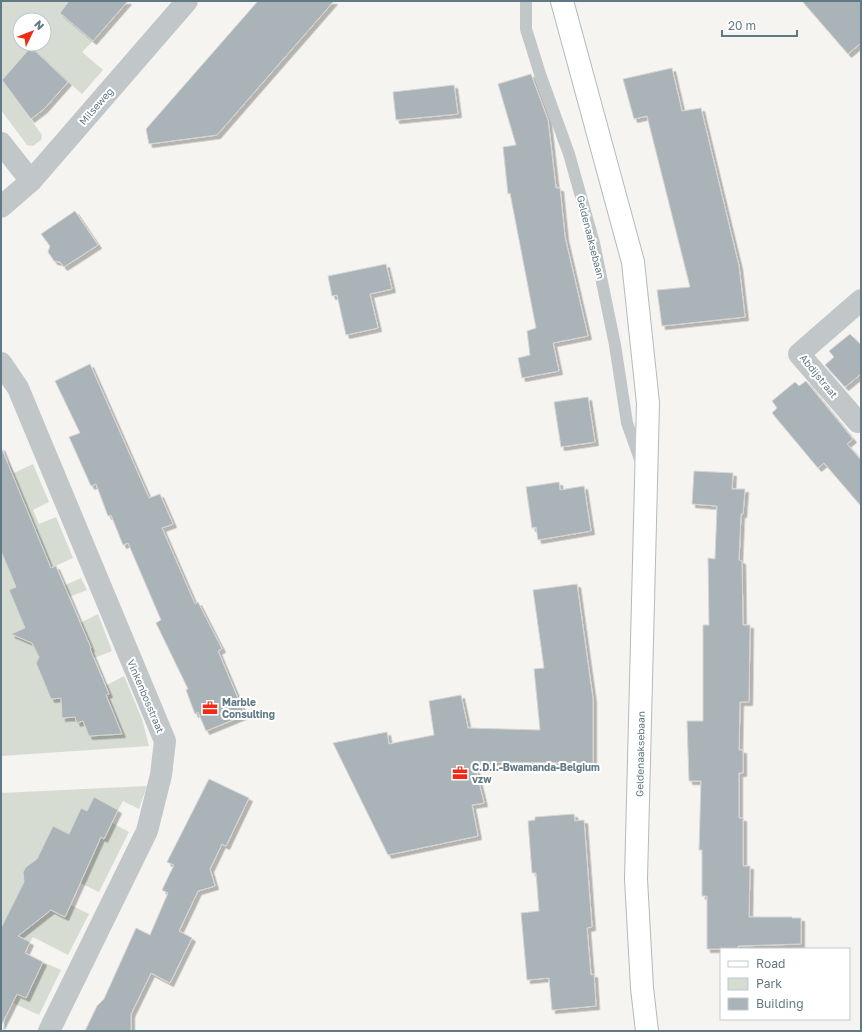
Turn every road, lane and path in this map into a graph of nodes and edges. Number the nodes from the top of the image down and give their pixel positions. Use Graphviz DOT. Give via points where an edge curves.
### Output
graph roads {
  1 [pos="187,1"];
  2 [pos="526,1"];
  3 [pos="562,1"];
  4 [pos="1,143"];
  5 [pos="30,181"];
  6 [pos="1,207"];
  7 [pos="861,300"];
  8 [pos="1,363"];
  9 [pos="861,422"];
  10 [pos="646,476"];
  11 [pos="49,1031"];
  12 [pos="647,1031"];
  1 -- 5 [label="street, Milseweg"];
  2 -- 10 [label="lane, Geldenaaksebaan" via="526,29 569,154 594,243 615,345 627,423"];
  3 -- 10 [label="street, Geldenaaksebaan" via="633,262 648,403"];
  4 -- 5 [label="street"];
  5 -- 6 [label="street, Milseweg"];
  7 -- 9 [label="street, Abdijstraat" via="799,354 858,422"];
  8 -- 11 [label="street, Vinkenbosstraat" via="18,388 165,741 161,775 147,831"];
  10 -- 12 [label="street, Geldenaaksebaan" via="636,879"];
}
